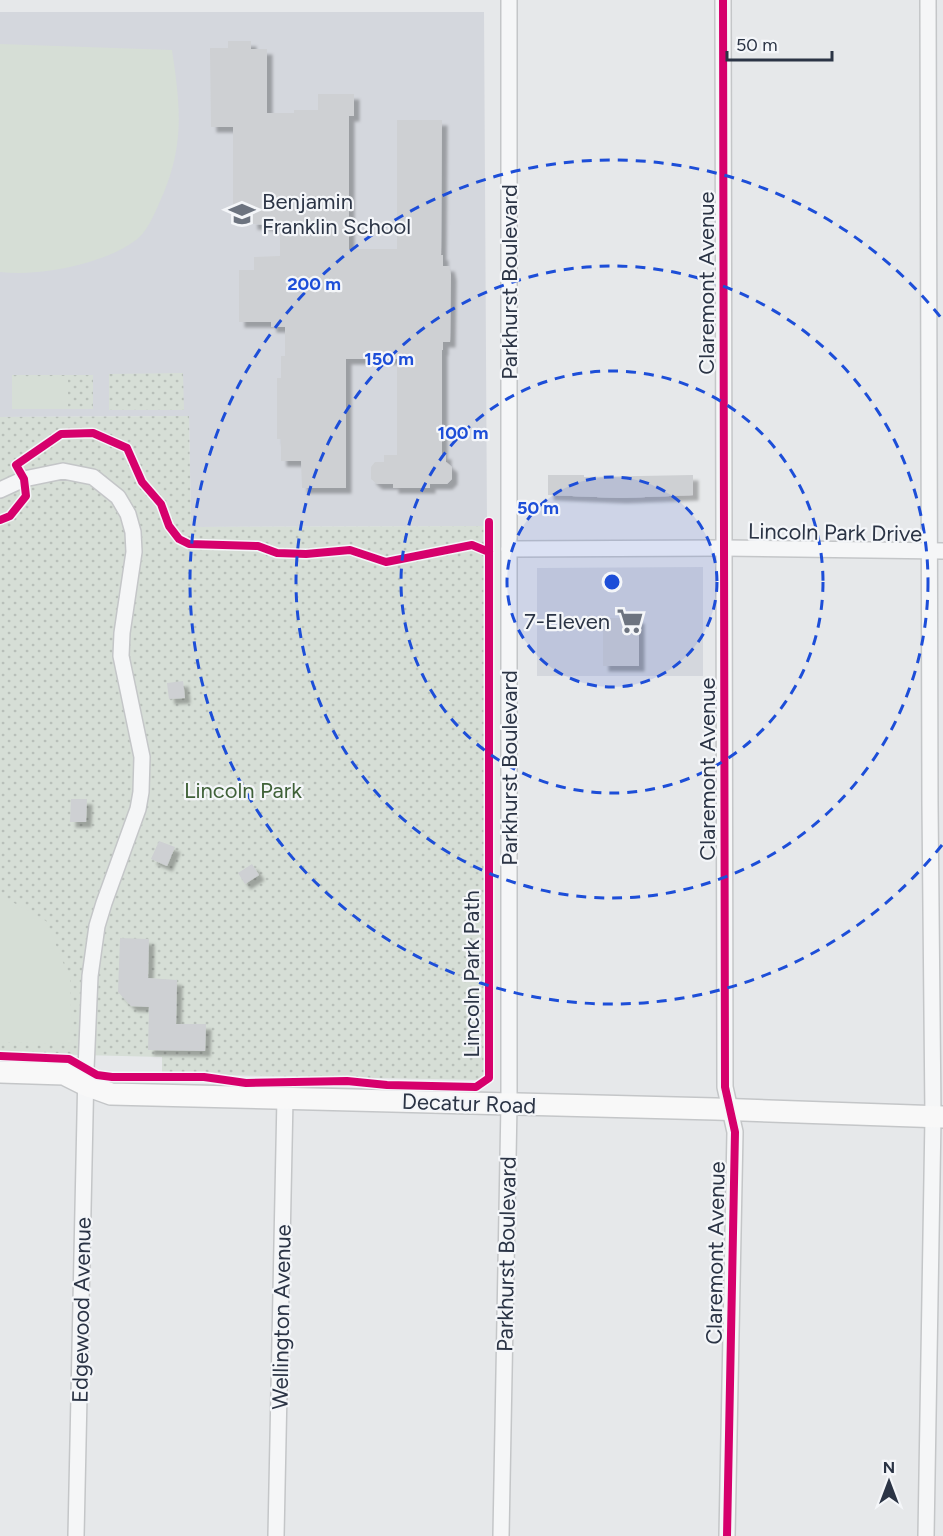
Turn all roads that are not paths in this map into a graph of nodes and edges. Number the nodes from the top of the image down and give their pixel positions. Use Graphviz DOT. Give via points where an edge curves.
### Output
graph roads {
  1 [pos="509,0"];
  2 [pos="723,0"];
  3 [pos="928,0"];
  4 [pos="0,490"];
  5 [pos="724,548"];
  6 [pos="510,549"];
  7 [pos="937,551"];
  8 [pos="0,1072"];
  9 [pos="86,1085"];
  10 [pos="285,1098"];
  11 [pos="509,1104"];
  12 [pos="730,1110"];
  13 [pos="938,1117"];
  14 [pos="76,1536"];
  15 [pos="276,1536"];
  16 [pos="501,1536"];
  17 [pos="727,1536"];
  18 [pos="926,1536"];
  1 -- 6 [label="street, Parkhurst Boulevard"];
  2 -- 5 [label="street, Claremont Avenue"];
  3 -- 7 [label="street"];
  4 -- 9 [label="street, Edgewood Avenue" via="24,479 63,471 93,477 118,497 133,532 121,656 142,757 141,792 97,926 90,976"];
  5 -- 6 [label="street, Lincoln Park Drive"];
  5 -- 7 [label="street, Lincoln Park Drive"];
  5 -- 12 [label="street, Claremont Avenue" via="725,1087"];
  6 -- 11 [label="street, Parkhurst Boulevard"];
  7 -- 13 [label="street" via="930,804"];
  8 -- 9 [label="street, Decatur Road" via="64,1074"];
  9 -- 10 [label="street, Decatur Road" via="111,1094"];
  9 -- 14 [label="street, Edgewood Avenue"];
  10 -- 11 [label="street, Decatur Road"];
  10 -- 15 [label="street, Wellington Avenue"];
  11 -- 12 [label="street, Decatur Road"];
  11 -- 16 [label="street, Parkhurst Boulevard"];
  12 -- 13 [label="street, Decatur Road"];
  12 -- 17 [label="street, Claremont Avenue" via="735,1132"];
  13 -- 18 [label="street"];
}
